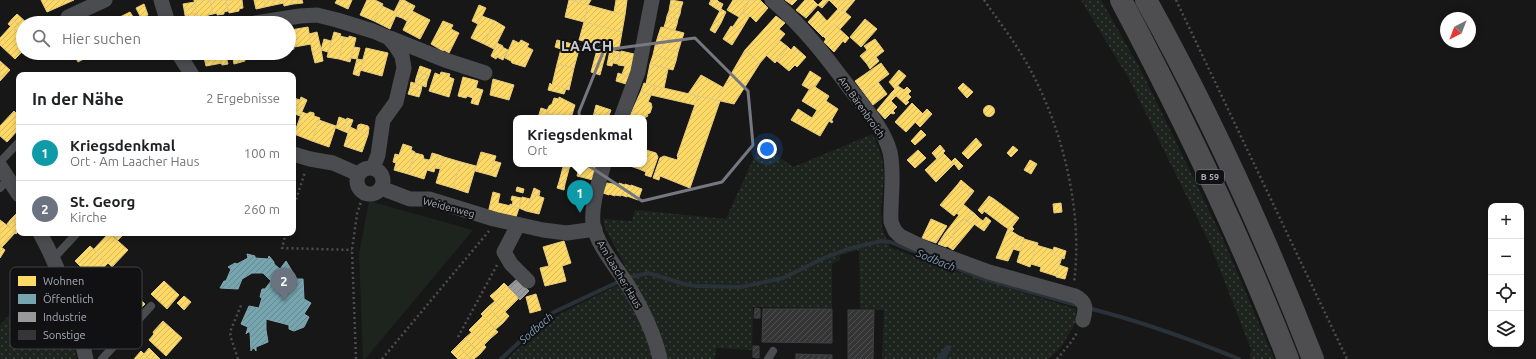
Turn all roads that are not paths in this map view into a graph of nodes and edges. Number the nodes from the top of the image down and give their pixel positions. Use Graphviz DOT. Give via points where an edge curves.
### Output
graph roads {
  1 [pos="106,0"];
  2 [pos="161,0"];
  3 [pos="652,0"];
  4 [pos="772,0"];
  5 [pos="1121,0"];
  6 [pos="1146,0"];
  7 [pos="70,16"];
  8 [pos="166,16"];
  9 [pos="296,17"];
  10 [pos="389,38"];
  11 [pos="182,60"];
  12 [pos="190,72"];
  13 [pos="485,73"];
  14 [pos="622,115"];
  15 [pos="16,145"];
  16 [pos="296,155"];
  17 [pos="0,162"];
  18 [pos="0,166"];
  19 [pos="603,167"];
  20 [pos="373,168"];
  21 [pos="358,174"];
  22 [pos="4,183"];
  23 [pos="381,188"];
  24 [pos="16,193"];
  25 [pos="518,225"];
  26 [pos="594,229"];
  27 [pos="42,236"];
  28 [pos="74,236"];
  29 [pos="53,259"];
  30 [pos="56,267"];
  31 [pos="528,281"];
  32 [pos="151,306"];
  33 [pos="1084,312"];
  34 [pos="142,316"];
  35 [pos="83,349"];
  36 [pos="111,349"];
  37 [pos="773,352"];
  38 [pos="86,359"];
  39 [pos="102,359"];
  40 [pos="660,359"];
  41 [pos="768,359"];
  42 [pos="1288,359"];
  43 [pos="1312,359"];
  1 -- 7 [label="street"];
  2 -- 8 [label="street"];
  3 -- 14 [label="street" via="638,72"];
  4 -- 33 [label="street, Am Bärenbroich" via="814,43 883,136 891,162 891,222 898,235 925,249 978,269 1072,295 1083,301"];
  5 -- 42 [label="highway, B 59" via="1217,191"];
  6 -- 43 [label="highway, B 59" via="1242,191"];
  9 -- 10 [label="street" via="317,15 352,24"];
  10 -- 13 [label="street"];
  10 -- 20 [label="street" via="400,52 404,68 396,102 383,120 379,150"];
  11 -- 12 [label="street"];
  15 -- 17 [label="lane"];
  16 -- 21 [label="street" via="333,163"];
  18 -- 22 [label="street"];
  19 -- 26 [label="street, Am Laacher Haus" via="594,206"];
  20 -- 21 [label="street" via="364,168"];
  20 -- 23 [label="street" via="382,176"];
  21 -- 23 [label="street" via="356,183 364,193 376,193"];
  22 -- 24 [label="street"];
  23 -- 25 [label="street, Weidenweg" via="410,200 428,199"];
  25 -- 26 [label="street, Weidenweg" via="557,233"];
  25 -- 31 [label="street" via="504,252 511,264"];
  26 -- 40 [label="street, Am Laacher Haus" via="646,318"];
  27 -- 29 [label="street"];
  28 -- 29 [label="lane"];
  29 -- 30 [label="street"];
  32 -- 34 [label="lane"];
  35 -- 38 [label="street"];
  36 -- 39 [label="lane"];
  37 -- 41 [label="lane"];
}
